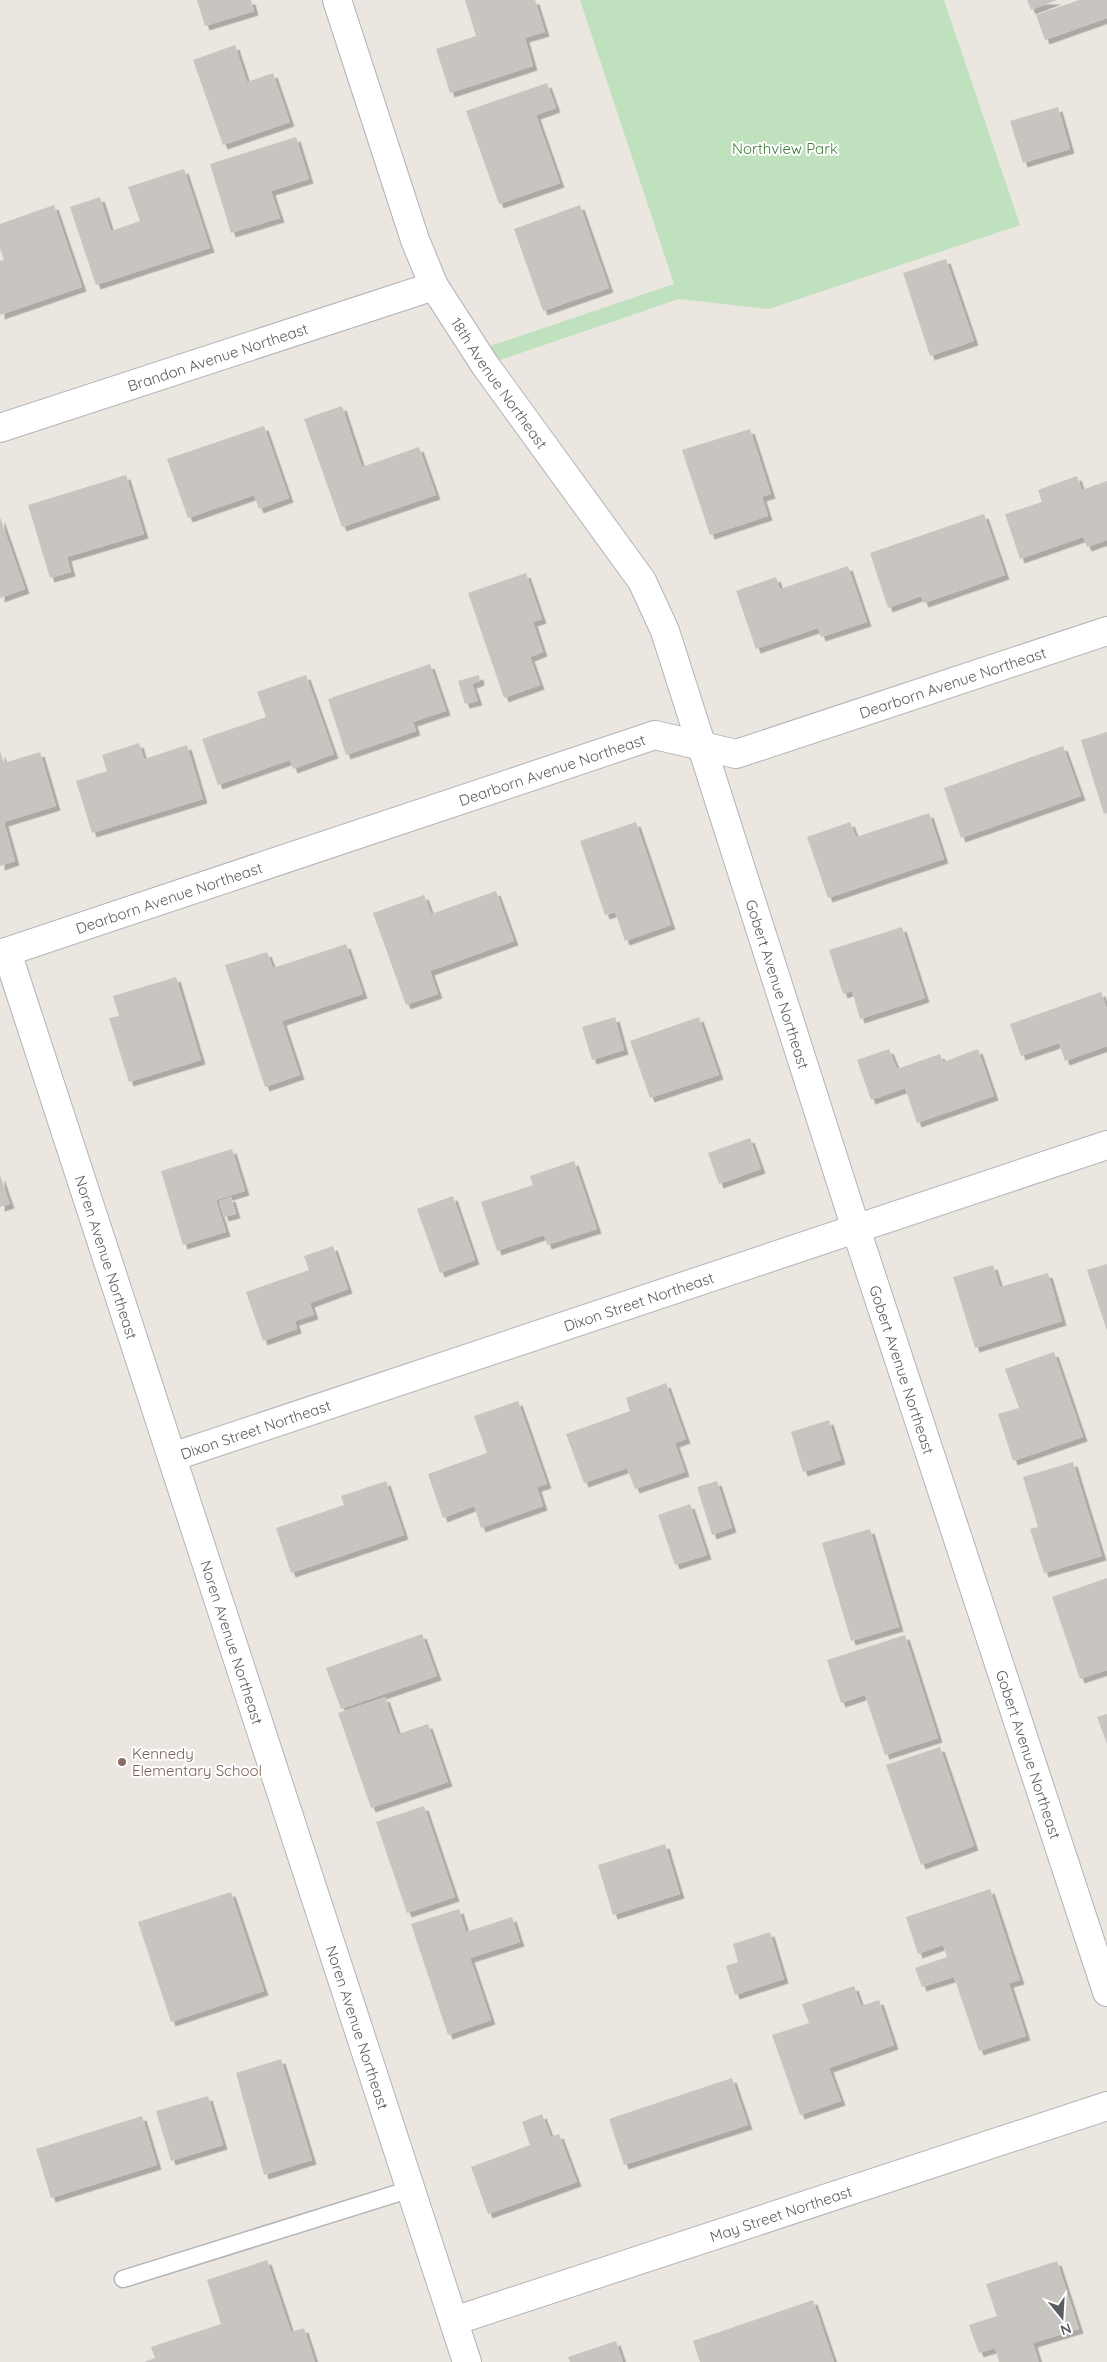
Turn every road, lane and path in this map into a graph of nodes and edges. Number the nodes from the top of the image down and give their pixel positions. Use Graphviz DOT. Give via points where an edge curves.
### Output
graph roads {
  1 [pos="337,0"];
  2 [pos="434,286"];
  3 [pos="0,428"];
  4 [pos="1107,631"];
  5 [pos="701,746"];
  6 [pos="3,953"];
  7 [pos="1107,1145"];
  8 [pos="856,1229"];
  9 [pos="172,1457"];
  10 [pos="1107,1992"];
  11 [pos="1107,2106"];
  12 [pos="411,2189"];
  13 [pos="123,2279"];
  14 [pos="454,2321"];
  15 [pos="467,2362"];
  1 -- 2 [label="street, 18th Avenue Northeast" via="415,240"];
  2 -- 3 [label="street, Brandon Avenue Northeast"];
  2 -- 5 [label="street, 18th Avenue Northeast" via="485,365 642,581 665,631"];
  4 -- 5 [label="street, Dearborn Avenue Northeast" via="736,754"];
  5 -- 6 [label="street, Dearborn Avenue Northeast" via="655,735"];
  5 -- 8 [label="street, Gobert Avenue Northeast"];
  6 -- 9 [label="street, Noren Avenue Northeast"];
  7 -- 8 [label="street, Dixon Street Northeast"];
  8 -- 9 [label="street, Dixon Street Northeast"];
  8 -- 10 [label="street, Gobert Avenue Northeast"];
  9 -- 12 [label="street, Noren Avenue Northeast"];
  11 -- 14 [label="street, May Street Northeast"];
  12 -- 13 [label="lane"];
  12 -- 14 [label="street, Noren Avenue Northeast"];
  14 -- 15 [label="street, Noren Avenue Northeast"];
}
